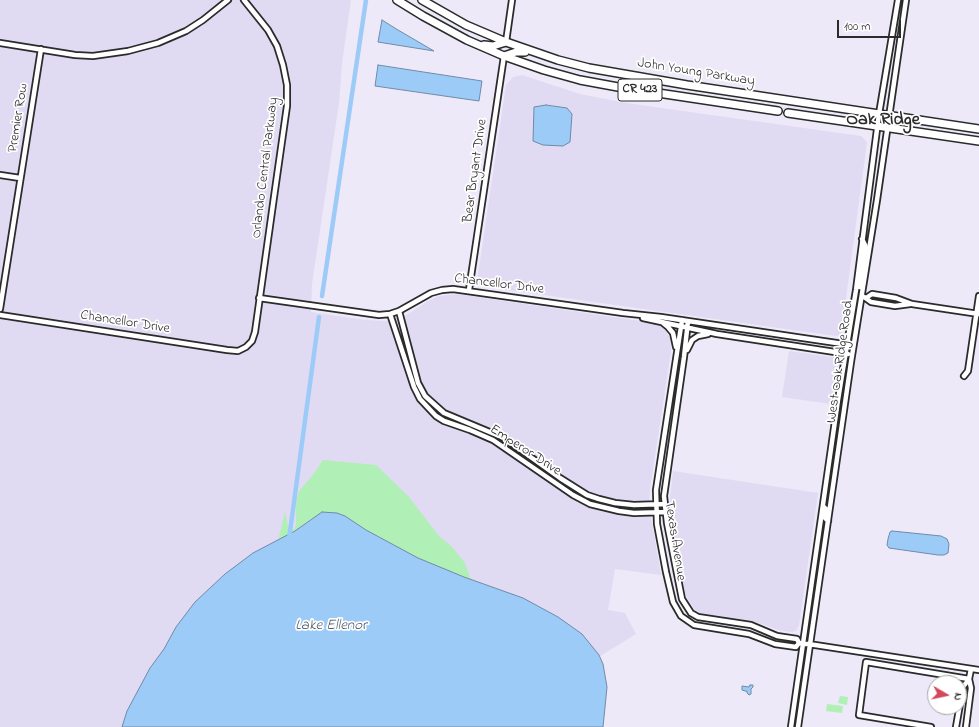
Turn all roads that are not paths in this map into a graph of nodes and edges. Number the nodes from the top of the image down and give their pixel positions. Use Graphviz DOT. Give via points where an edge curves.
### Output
graph roads {
  1 [pos="228,0"];
  2 [pos="244,0"];
  3 [pos="397,0"];
  4 [pos="422,0"];
  5 [pos="512,0"];
  6 [pos="898,0"];
  7 [pos="906,0"];
  8 [pos="506,42"];
  9 [pos="0,43"];
  10 [pos="478,45"];
  11 [pos="41,49"];
  12 [pos="531,52"];
  13 [pos="504,56"];
  14 [pos="778,111"];
  15 [pos="788,113"];
  16 [pos="879,114"];
  17 [pos="889,116"];
  18 [pos="877,126"];
  19 [pos="887,128"];
  20 [pos="979,129"];
  21 [pos="979,141"];
  22 [pos="0,175"];
  23 [pos="20,178"];
  24 [pos="862,239"];
  25 [pos="469,290"];
  26 [pos="979,296"];
  27 [pos="864,297"];
  28 [pos="259,298"];
  29 [pos="912,304"];
  30 [pos="0,309"];
  31 [pos="399,311"];
  32 [pos="623,313"];
  33 [pos="0,314"];
  34 [pos="390,314"];
  35 [pos="978,314"];
  36 [pos="682,320"];
  37 [pos="660,321"];
  38 [pos="688,321"];
  39 [pos="681,326"];
  40 [pos="687,328"];
  41 [pos="717,334"];
  42 [pos="847,344"];
  43 [pos="854,345"];
  44 [pos="246,347"];
  45 [pos="677,352"];
  46 [pos="845,354"];
  47 [pos="852,355"];
  48 [pos="684,357"];
  49 [pos="964,376"];
  50 [pos="657,479"];
  51 [pos="666,480"];
  52 [pos="656,504"];
  53 [pos="664,504"];
  54 [pos="823,506"];
  55 [pos="665,512"];
  56 [pos="656,513"];
  57 [pos="828,521"];
  58 [pos="675,569"];
  59 [pos="666,572"];
  60 [pos="682,599"];
  61 [pos="673,602"];
  62 [pos="706,619"];
  63 [pos="744,624"];
  64 [pos="705,628"];
  65 [pos="743,633"];
  66 [pos="777,636"];
  67 [pos="801,643"];
  68 [pos="775,644"];
  69 [pos="810,644"];
  70 [pos="970,669"];
  71 [pos="979,670"];
  72 [pos="969,679"];
  73 [pos="794,710"];
  74 [pos="791,727"];
  75 [pos="794,727"];
  76 [pos="798,727"];
  77 [pos="931,727"];
  78 [pos="956,727"];
  79 [pos="966,727"];
  1 -- 11 [label="street" via="186,31 147,46 93,56"];
  2 -- 28 [label="street, Orlando Central Parkway" via="268,30 283,65 287,85 285,122"];
  3 -- 10 [label="highway, John Young Parkway / CR 423"];
  4 -- 8 [label="highway, John Young Parkway / CR 423" via="466,25"];
  5 -- 8 [label="street"];
  6 -- 16 [label="street, West Oak Ridge Road"];
  7 -- 17 [label="street, West Oak Ridge Road"];
  8 -- 10 [label="highway" via="493,46"];
  8 -- 12 [label="highway, John Young Parkway / CR 423"];
  9 -- 11 [label="street"];
  10 -- 13 [label="highway, John Young Parkway / CR 423"];
  11 -- 23 [label="street, Premier Row"];
  12 -- 13 [label="highway" via="516,52"];
  12 -- 16 [label="highway, John Young Parkway / CR 423" via="603,71"];
  13 -- 14 [label="highway, John Young Parkway / CR 423" via="544,70 599,84"];
  13 -- 25 [label="street, Bear Bryant Drive"];
  15 -- 18 [label="highway"];
  16 -- 17 [label="highway, John Young Parkway / CR 423"];
  16 -- 18 [label="street, West Oak Ridge Road"];
  17 -- 19 [label="street, West Oak Ridge Road"];
  17 -- 20 [label="highway, John Young Parkway / CR 423"];
  18 -- 19 [label="highway"];
  18 -- 24 [label="street, West Oak Ridge Road"];
  19 -- 21 [label="highway"];
  19 -- 27 [label="street, West Oak Ridge Road"];
  22 -- 23 [label="street"];
  23 -- 30 [label="street, Premier Row"];
  24 -- 27 [label="street" via="865,249 860,284"];
  24 -- 42 [label="street, West Oak Ridge Road"];
  25 -- 31 [label="street, Chancellor Drive" via="453,289 431,293"];
  25 -- 32 [label="street, Chancellor Drive"];
  26 -- 35 [label="street"];
  27 -- 29 [label="street" via="872,294"];
  27 -- 29 [label="street" via="871,302 895,306"];
  27 -- 43 [label="street, West Oak Ridge Road"];
  28 -- 34 [label="street, Chancellor Drive" via="365,314"];
  28 -- 44 [label="street, Orlando Central Parkway" via="255,332 252,341"];
  29 -- 35 [label="street"];
  31 -- 34 [label="street, Chancellor Drive"];
  31 -- 52 [label="street, Emperor Drive" via="418,383 425,396 444,413 504,438 587,495 616,503"];
  32 -- 36 [label="street, Chancellor Drive"];
  32 -- 37 [label="street, Chancellor Drive"];
  33 -- 44 [label="street, Chancellor Drive" via="227,350 238,351"];
  34 -- 56 [label="street, Emperor Drive" via="414,387 420,399 436,416 493,440 572,495 591,504 618,511"];
  35 -- 49 [label="street" via="968,371"];
  36 -- 38 [label="street, Chancellor Drive"];
  36 -- 39 [label="street, Texas Avenue"];
  37 -- 39 [label="street, Chancellor Drive"];
  37 -- 45 [label="street" via="673,333"];
  38 -- 40 [label="street, Texas Avenue"];
  38 -- 42 [label="street, Chancellor Drive"];
  39 -- 40 [label="street, Chancellor Drive"];
  39 -- 45 [label="street, Texas Avenue"];
  40 -- 41 [label="street, Chancellor Drive"];
  40 -- 48 [label="street, Texas Avenue"];
  41 -- 46 [label="street, Chancellor Drive"];
  41 -- 48 [label="street" via="705,334 692,340"];
  42 -- 43 [label="street, Chancellor Drive"];
  42 -- 46 [label="street, West Oak Ridge Road"];
  43 -- 47 [label="street, West Oak Ridge Road"];
  45 -- 50 [label="street, Texas Avenue"];
  46 -- 47 [label="street, Chancellor Drive"];
  46 -- 54 [label="street, West Oak Ridge Road"];
  47 -- 57 [label="street, West Oak Ridge Road"];
  48 -- 51 [label="street, Texas Avenue"];
  50 -- 51 [label="street"];
  50 -- 52 [label="street, Texas Avenue"];
  51 -- 53 [label="street, Texas Avenue"];
  52 -- 53 [label="street, Emperor Drive"];
  52 -- 56 [label="street, Texas Avenue"];
  53 -- 55 [label="street, Texas Avenue"];
  54 -- 57 [label="street"];
  54 -- 67 [label="street, West Oak Ridge Road"];
  55 -- 56 [label="street, Emperor Drive"];
  55 -- 58 [label="street, Texas Avenue"];
  56 -- 59 [label="street, Texas Avenue"];
  57 -- 69 [label="street, West Oak Ridge Road"];
  58 -- 59 [label="street"];
  58 -- 60 [label="street, Texas Avenue"];
  59 -- 61 [label="street, Texas Avenue"];
  60 -- 61 [label="street"];
  60 -- 62 [label="street, Texas Avenue" via="691,613"];
  61 -- 64 [label="street, Texas Avenue" via="688,622"];
  62 -- 63 [label="street, Texas Avenue"];
  62 -- 64 [label="street"];
  63 -- 65 [label="street"];
  63 -- 66 [label="street, Texas Avenue"];
  64 -- 65 [label="street, Texas Avenue"];
  65 -- 68 [label="street, Texas Avenue"];
  66 -- 67 [label="street, Texas Avenue" via="797,639"];
  66 -- 68 [label="street"];
  67 -- 68 [label="street, Texas Avenue" via="796,647"];
  67 -- 69 [label="street, Texas Avenue"];
  67 -- 73 [label="street, West Oak Ridge Road"];
  69 -- 70 [label="street, Texas Avenue"];
  69 -- 76 [label="street, West Oak Ridge Road"];
  70 -- 71 [label="street, Texas Avenue"];
  70 -- 72 [label="street"];
  72 -- 77 [label="street" via="866,662 859,716"];
  72 -- 78 [label="street" via="963,687"];
  72 -- 79 [label="street" via="972,688"];
  73 -- 74 [label="street, West Oak Ridge Road"];
  73 -- 75 [label="street"];
}
